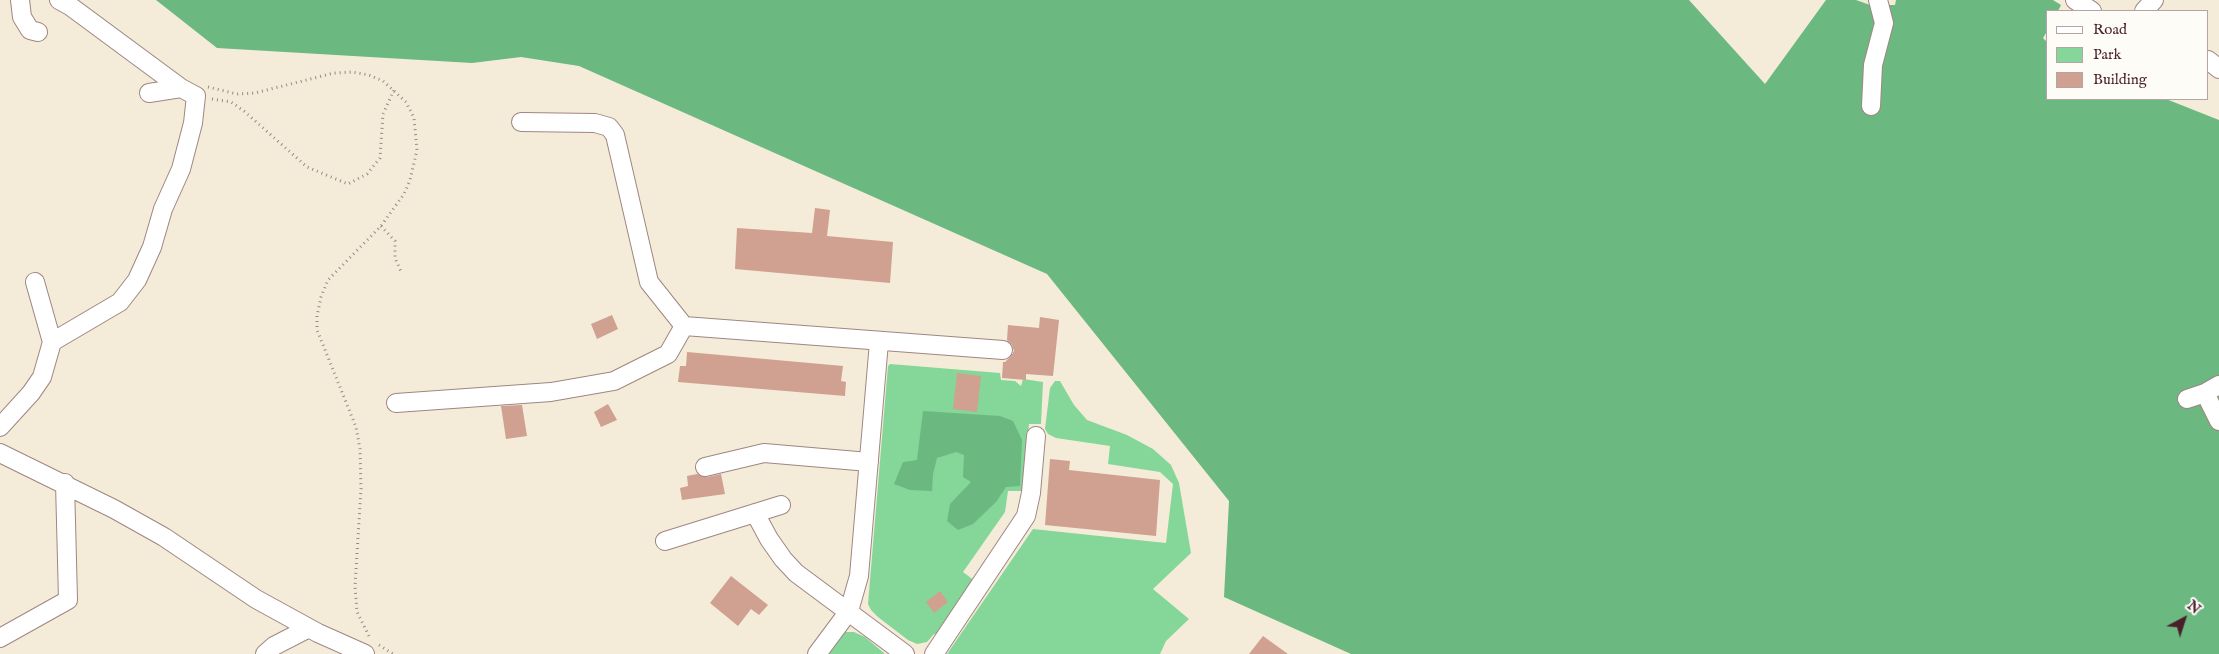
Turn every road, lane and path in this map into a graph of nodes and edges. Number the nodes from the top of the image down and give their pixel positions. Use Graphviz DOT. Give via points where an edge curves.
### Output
graph roads {
  1 [pos="20,0"];
  2 [pos="59,0"];
  3 [pos="1878,0"];
  4 [pos="2075,0"];
  5 [pos="2154,0"];
  6 [pos="2090,10"];
  7 [pos="2145,10"];
  8 [pos="38,32"];
  9 [pos="2209,61"];
  10 [pos="2219,69"];
  11 [pos="194,90"];
  12 [pos="394,90"];
  13 [pos="149,93"];
  14 [pos="1871,106"];
  15 [pos="521,122"];
  16 [pos="381,226"];
  17 [pos="402,274"];
  18 [pos="35,282"];
  19 [pos="684,326"];
  20 [pos="52,342"];
  21 [pos="879,342"];
  22 [pos="1003,350"];
  23 [pos="2212,389"];
  24 [pos="2187,399"];
  25 [pos="396,402"];
  26 [pos="2219,421"];
  27 [pos="0,427"];
  28 [pos="1036,436"];
  29 [pos="0,454"];
  30 [pos="869,462"];
  31 [pos="705,467"];
  32 [pos="64,483"];
  33 [pos="781,505"];
  34 [pos="755,513"];
  35 [pos="665,541"];
  36 [pos="850,611"];
  37 [pos="309,628"];
  38 [pos="0,638"];
  39 [pos="265,654"];
  40 [pos="365,654"];
  41 [pos="393,654"];
  42 [pos="817,654"];
  43 [pos="905,654"];
  44 [pos="934,654"];
  1 -- 8 [label="street" via="22,17 30,30"];
  2 -- 11 [label="street"];
  3 -- 14 [label="street" via="1884,23 1873,65"];
  4 -- 6 [label="street"];
  5 -- 7 [label="street"];
  9 -- 10 [label="street"];
  11 -- 12 [label="path" via="255,93 334,73 352,72 383,81"];
  11 -- 12 [label="path" via="231,102 307,167 348,184 367,174 380,158 383,114"];
  11 -- 13 [label="street"];
  11 -- 20 [label="street" via="190,142 137,280 120,302"];
  12 -- 16 [label="path" via="406,102 414,118 417,150 410,180"];
  15 -- 19 [label="street" via="595,123 609,127 615,135 649,282"];
  16 -- 17 [label="path" via="395,241 395,258"];
  16 -- 41 [label="path" via="328,280 321,296 317,330 356,427 360,449 357,612 368,636"];
  18 -- 20 [label="street"];
  19 -- 21 [label="street"];
  19 -- 25 [label="street" via="668,354 614,381 551,392"];
  20 -- 27 [label="street" via="42,376"];
  21 -- 22 [label="street"];
  21 -- 30 [label="street"];
  23 -- 24 [label="street"];
  23 -- 26 [label="street"];
  28 -- 44 [label="street" via="1026,516"];
  29 -- 32 [label="street"];
  30 -- 31 [label="street" via="764,452"];
  30 -- 36 [label="street" via="859,576"];
  32 -- 37 [label="street" via="164,537 256,599"];
  32 -- 38 [label="street" via="68,600"];
  33 -- 34 [label="street"];
  34 -- 35 [label="street"];
  34 -- 36 [label="street" via="769,539 796,573"];
  36 -- 42 [label="street"];
  36 -- 43 [label="street"];
  37 -- 39 [label="street"];
  37 -- 40 [label="street"];
}
